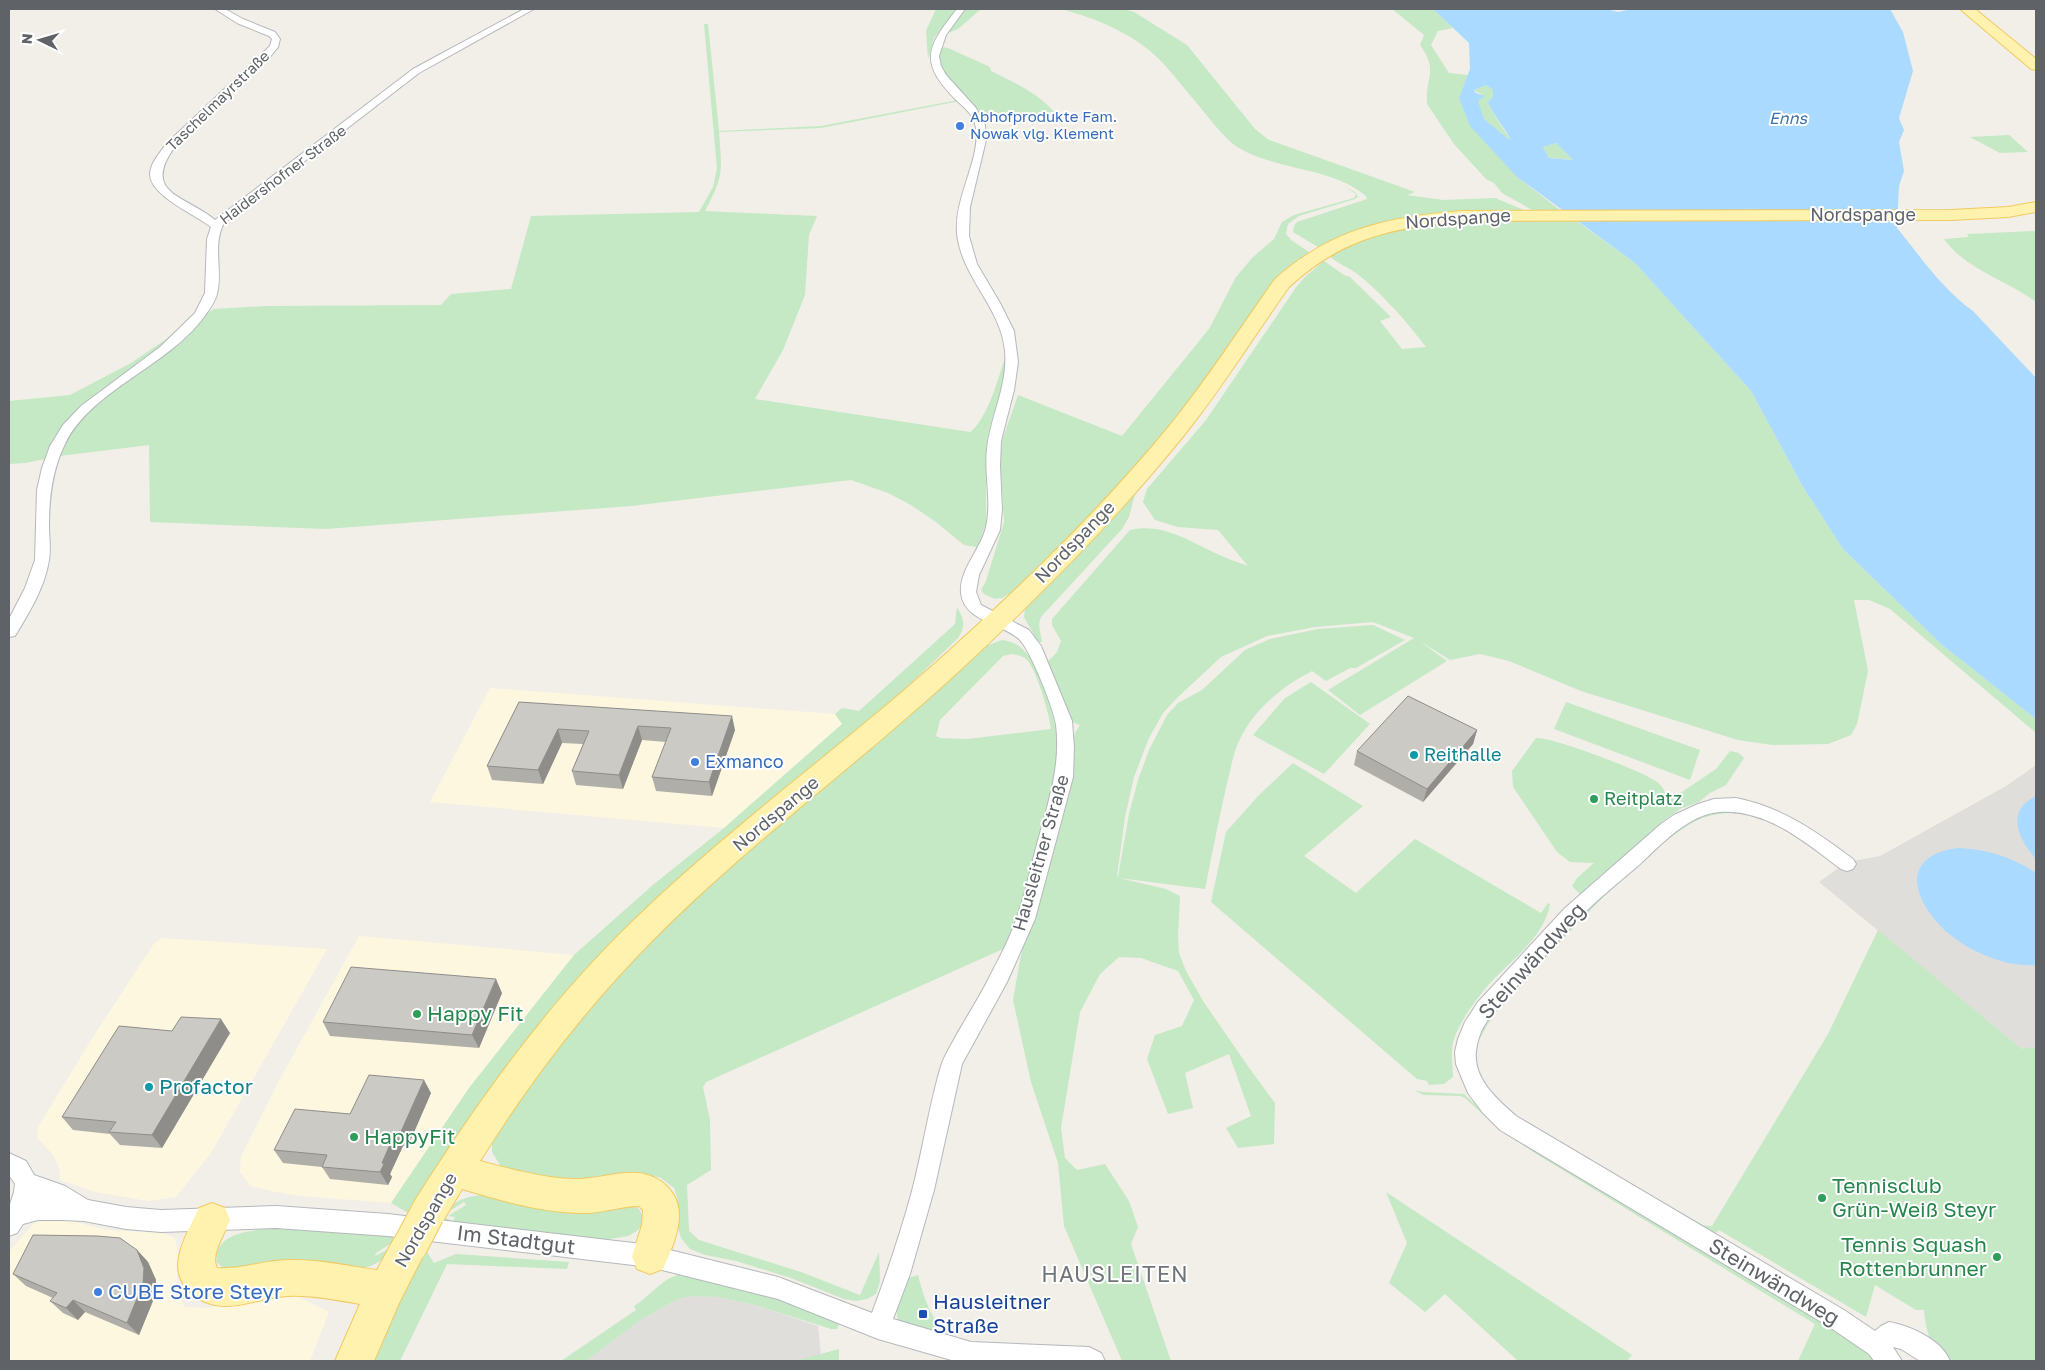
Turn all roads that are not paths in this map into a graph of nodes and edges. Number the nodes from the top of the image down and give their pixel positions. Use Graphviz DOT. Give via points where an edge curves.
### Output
graph roads {
  1 [pos="219,9"];
  2 [pos="530,9"];
  3 [pos="961,9"];
  4 [pos="1967,9"];
  5 [pos="2036,66"];
  6 [pos="2036,207"];
  7 [pos="216,226"];
  8 [pos="998,621"];
  9 [pos="9,632"];
  10 [pos="1848,864"];
  11 [pos="9,1163"];
  12 [pos="454,1170"];
  13 [pos="26,1183"];
  14 [pos="84,1210"];
  15 [pos="12,1220"];
  16 [pos="212,1220"];
  17 [pos="650,1256"];
  18 [pos="386,1290"];
  19 [pos="878,1327"];
  20 [pos="1884,1354"];
  21 [pos="354,1361"];
  22 [pos="1093,1361"];
  23 [pos="1938,1361"];
  1 -- 7 [label="street, Taschelmayrstraße" via="272,34 276,44 170,146 154,174 163,191 204,214"];
  2 -- 7 [label="street, Haidershofner Straße" via="416,71 234,208"];
  3 -- 8 [label="street, Hausleitner Straße" via="941,34 934,58 940,75 976,114 982,129 964,208 964,236 970,260 998,306 1011,353 1012,374 993,452 995,521 968,587 971,604"];
  4 -- 5 [label="main road"];
  6 -- 8 [label="main road, Nordspange" via="1951,215 1520,214 1438,217 1393,225 1337,243 1308,259 1282,283 1211,386 1138,476"];
  7 -- 9 [label="street, Haidershofner Straße" via="212,293 203,310 161,353 75,417 63,435 44,480 42,560 33,588"];
  8 -- 12 [label="main road, Nordspange" via="914,698 701,876 616,958 539,1047"];
  8 -- 19 [label="street, Hausleitner Straße" via="1026,638 1050,684 1064,721 1064,777 1026,919 1000,976 952,1063 925,1185"];
  10 -- 20 [label="street, Steinwändweg" via="1786,822 1746,807 1719,805 1680,820 1578,907 1476,1022 1466,1051 1475,1087 1483,1100 1508,1123 1836,1318"];
  11 -- 13 [label="street" via="20,1170"];
  12 -- 17 [label="main road" via="552,1194 592,1196 643,1190 660,1204 662,1216"];
  12 -- 18 [label="main road, Nordspange, bridge"];
  13 -- 14 [label="street, Im Stadtgut" via="57,1193"];
  13 -- 15 [label="street" via="25,1198"];
  14 -- 15 [label="street, Im Stadtgut" via="38,1210"];
  14 -- 16 [label="street, Im Stadtgut" via="126,1218"];
  16 -- 17 [label="street, Im Stadtgut" via="276,1217 388,1225"];
  16 -- 18 [label="main road" via="198,1252 196,1268 200,1279 211,1286 224,1288 279,1278 303,1278"];
  17 -- 19 [label="street, Im Stadtgut" via="778,1288"];
  18 -- 21 [label="main road, Nordspange"];
  19 -- 22 [label="street" via="971,1354"];
  20 -- 23 [label="street, Steinwändweg" via="1889,1334 1901,1335 1916,1342"];
}
